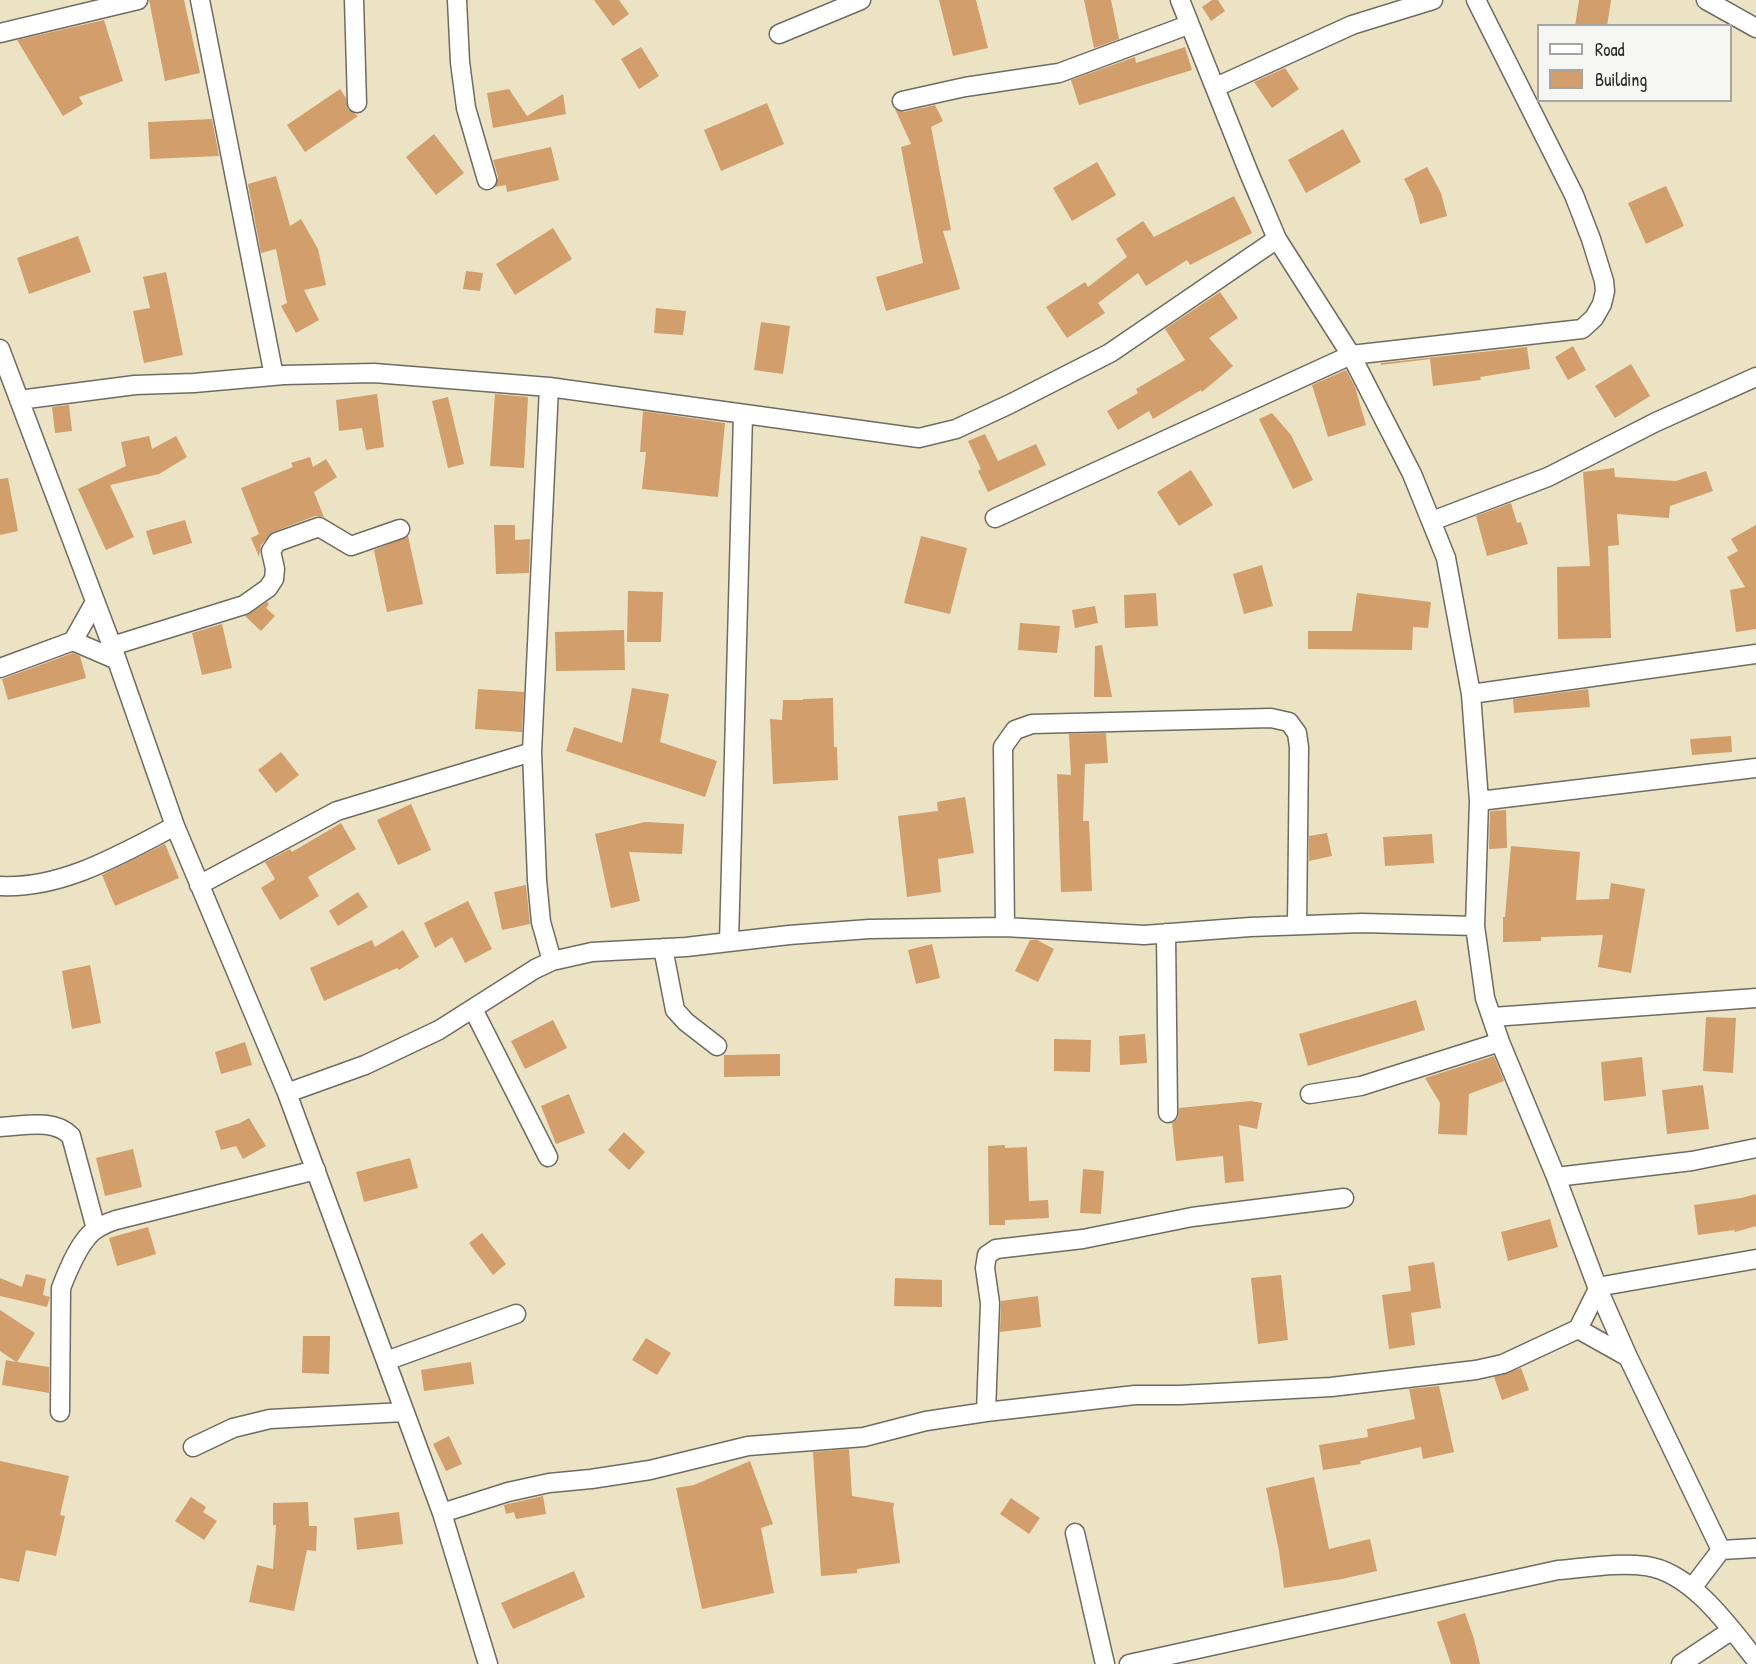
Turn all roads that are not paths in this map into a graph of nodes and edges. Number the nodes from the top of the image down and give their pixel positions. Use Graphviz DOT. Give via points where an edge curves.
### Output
graph roads {
  1 [pos="138,0"];
  2 [pos="200,0"];
  3 [pos="354,0"];
  4 [pos="457,0"];
  5 [pos="861,0"];
  6 [pos="1180,0"];
  7 [pos="1433,0"];
  8 [pos="1476,0"];
  9 [pos="1706,0"];
  10 [pos="1188,25"];
  11 [pos="1756,28"];
  12 [pos="0,33"];
  13 [pos="779,34"];
  14 [pos="1216,87"];
  15 [pos="902,101"];
  16 [pos="357,103"];
  17 [pos="487,180"];
  18 [pos="1277,239"];
  19 [pos="0,349"];
  20 [pos="1351,355"];
  21 [pos="273,376"];
  22 [pos="1756,377"];
  23 [pos="549,387"];
  24 [pos="19,400"];
  25 [pos="743,415"];
  26 [pos="995,519"];
  27 [pos="1432,521"];
  28 [pos="400,529"];
  29 [pos="95,602"];
  30 [pos="73,641"];
  31 [pos="114,653"];
  32 [pos="1756,654"];
  33 [pos="0,668"];
  34 [pos="1471,694"];
  35 [pos="532,752"];
  36 [pos="1756,768"];
  37 [pos="1479,801"];
  38 [pos="175,826"];
  39 [pos="199,885"];
  40 [pos="0,886"];
  41 [pos="1297,925"];
  42 [pos="1475,926"];
  43 [pos="1005,927"];
  44 [pos="1166,933"];
  45 [pos="729,942"];
  46 [pos="663,948"];
  47 [pos="552,961"];
  48 [pos="1756,998"];
  49 [pos="473,1009"];
  50 [pos="1493,1017"];
  51 [pos="1500,1042"];
  52 [pos="717,1046"];
  53 [pos="287,1093"];
  54 [pos="1310,1094"];
  55 [pos="1168,1113"];
  56 [pos="0,1127"];
  57 [pos="1756,1148"];
  58 [pos="548,1157"];
  59 [pos="316,1170"];
  60 [pos="1556,1177"];
  61 [pos="1344,1198"];
  62 [pos="96,1228"];
  63 [pos="1756,1259"];
  64 [pos="1598,1288"];
  65 [pos="516,1314"];
  66 [pos="1578,1329"];
  67 [pos="1628,1357"];
  68 [pos="386,1361"];
  69 [pos="60,1412"];
  70 [pos="404,1412"];
  71 [pos="986,1412"];
  72 [pos="193,1447"];
  73 [pos="442,1514"];
  74 [pos="1075,1533"];
  75 [pos="1756,1548"];
  76 [pos="1721,1550"];
  77 [pos="1692,1588"];
  78 [pos="1732,1630"];
  79 [pos="1756,1660"];
  80 [pos="488,1664"];
  81 [pos="1105,1664"];
  82 [pos="1129,1664"];
  83 [pos="1682,1664"];
  1 -- 12 [label="street"];
  2 -- 21 [label="street"];
  3 -- 16 [label="street"];
  4 -- 17 [label="street" via="466,108"];
  5 -- 13 [label="street"];
  6 -- 10 [label="street"];
  7 -- 14 [label="street" via="1352,26"];
  8 -- 20 [label="street" via="1574,195 1604,280 1602,304 1582,329"];
  9 -- 11 [label="street"];
  10 -- 14 [label="street"];
  10 -- 15 [label="street" via="1059,72"];
  14 -- 18 [label="street"];
  18 -- 20 [label="street"];
  18 -- 25 [label="street" via="1110,353 942,434 907,437"];
  19 -- 24 [label="street"];
  20 -- 26 [label="street"];
  20 -- 27 [label="street"];
  21 -- 23 [label="street" via="374,373"];
  21 -- 24 [label="street" via="135,385"];
  22 -- 27 [label="street" via="1548,477"];
  23 -- 25 [label="street"];
  23 -- 35 [label="street"];
  24 -- 29 [label="street"];
  25 -- 45 [label="street"];
  27 -- 34 [label="street" via="1446,558"];
  28 -- 31 [label="street" via="351,546 320,527 277,542 271,551 274,579 244,605"];
  29 -- 30 [label="street"];
  29 -- 31 [label="street"];
  30 -- 31 [label="street"];
  30 -- 33 [label="street"];
  31 -- 38 [label="street"];
  32 -- 34 [label="street"];
  34 -- 37 [label="street"];
  35 -- 39 [label="street" via="336,811"];
  35 -- 47 [label="street" via="541,922"];
  36 -- 37 [label="street"];
  37 -- 42 [label="street"];
  38 -- 39 [label="street"];
  38 -- 40 [label="street" via="114,858 51,882"];
  39 -- 53 [label="street"];
  41 -- 42 [label="street"];
  41 -- 43 [label="street" via="1299,747 1297,733 1289,722 1271,718 1032,724 1015,730 1004,747"];
  41 -- 44 [label="street"];
  42 -- 50 [label="street" via="1483,990"];
  43 -- 44 [label="street"];
  43 -- 45 [label="street" via="869,929"];
  44 -- 55 [label="street"];
  45 -- 46 [label="street"];
  46 -- 47 [label="street" via="592,952"];
  46 -- 52 [label="street" via="675,1010"];
  47 -- 49 [label="street"];
  48 -- 50 [label="street"];
  49 -- 53 [label="street" via="365,1065"];
  49 -- 58 [label="street"];
  50 -- 51 [label="street"];
  51 -- 54 [label="street" via="1361,1086"];
  51 -- 60 [label="street"];
  53 -- 59 [label="street"];
  56 -- 62 [label="street" via="52,1124 65,1129 71,1136"];
  57 -- 60 [label="street" via="1692,1161"];
  59 -- 62 [label="street"];
  59 -- 68 [label="street"];
  60 -- 64 [label="street"];
  61 -- 71 [label="street" via="1192,1217 1083,1239 996,1249 987,1254 990,1303"];
  62 -- 69 [label="street" via="79,1250 61,1288"];
  63 -- 64 [label="street"];
  64 -- 66 [label="street"];
  64 -- 67 [label="street"];
  65 -- 68 [label="street"];
  66 -- 67 [label="street"];
  66 -- 71 [label="street" via="1503,1365 1455,1373 1331,1387 1135,1395"];
  67 -- 76 [label="street"];
  68 -- 70 [label="street"];
  70 -- 72 [label="street" via="270,1419 233,1428"];
  70 -- 73 [label="street"];
  71 -- 73 [label="street" via="926,1421 864,1437 748,1446 650,1470 549,1483"];
  73 -- 80 [label="street"];
  74 -- 81 [label="street"];
  75 -- 76 [label="street"];
  76 -- 77 [label="street"];
  77 -- 78 [label="street"];
  77 -- 82 [label="street" via="1647,1566 1558,1570"];
  78 -- 79 [label="street"];
  78 -- 83 [label="street"];
}
